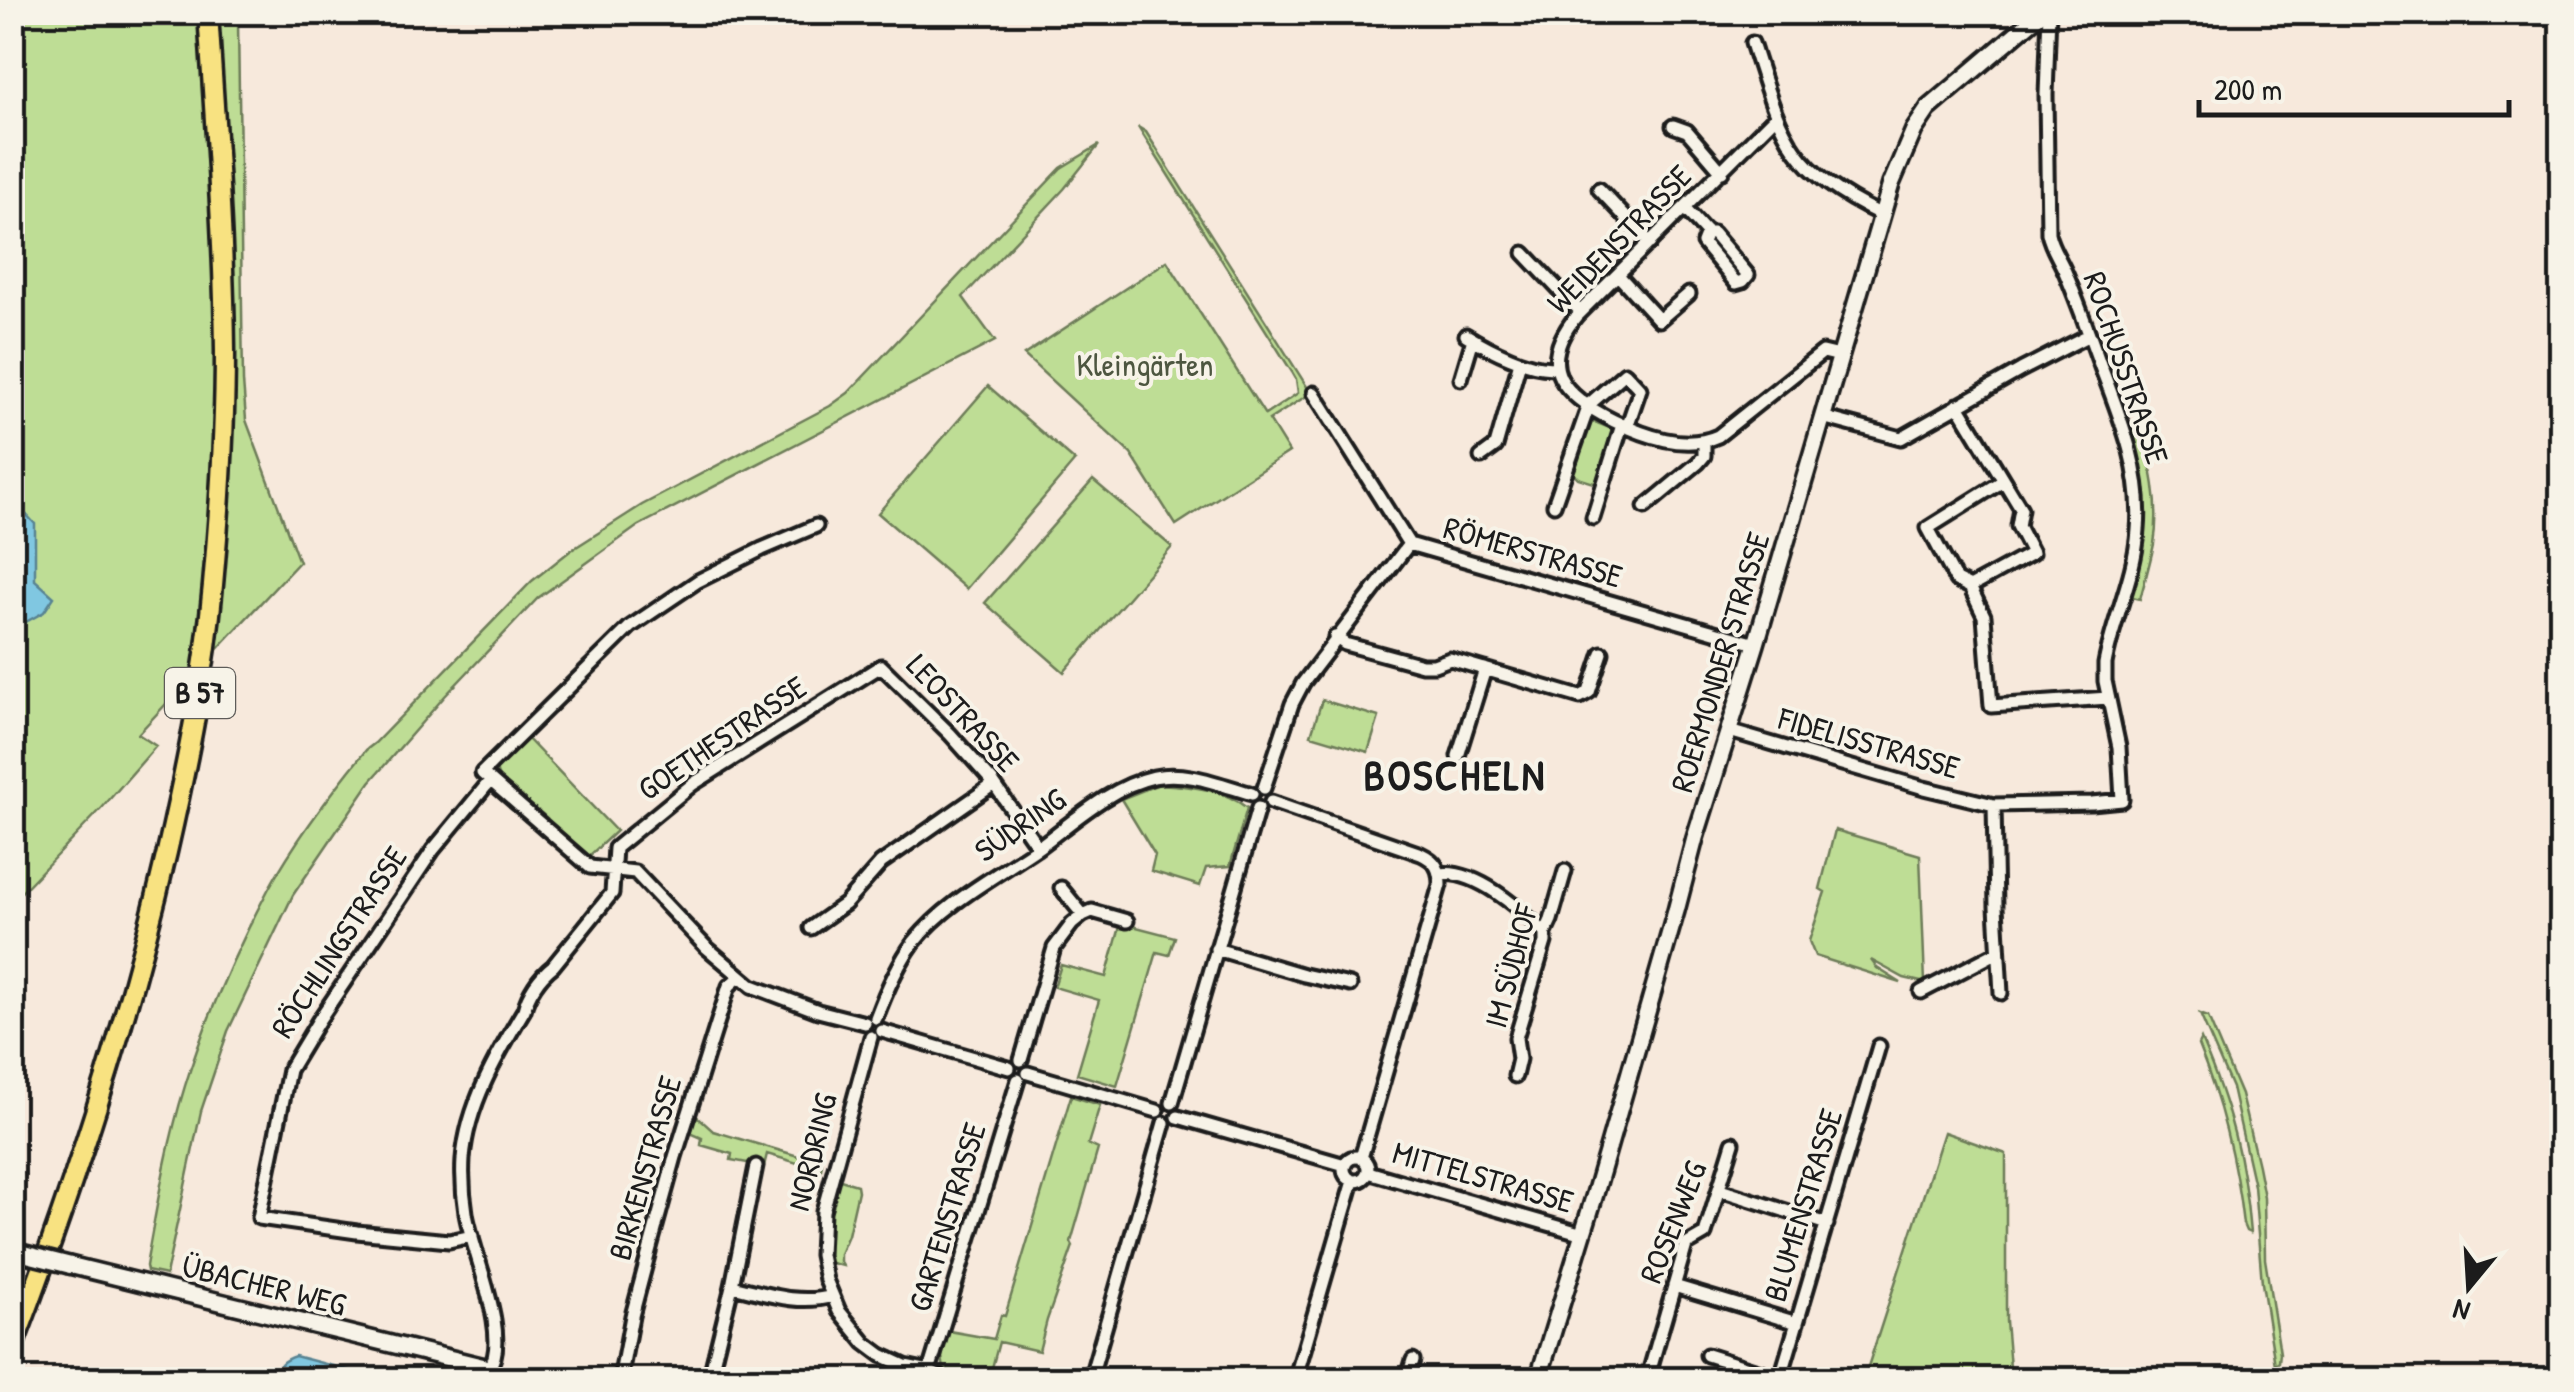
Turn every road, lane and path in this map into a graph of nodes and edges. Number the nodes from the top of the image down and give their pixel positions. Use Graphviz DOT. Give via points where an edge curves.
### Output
graph roads {
  1 [pos="208,12"];
  2 [pos="2045,12"];
  3 [pos="1752,43"];
  4 [pos="1776,116"];
  5 [pos="1672,126"];
  6 [pos="1722,172"];
  7 [pos="1599,189"];
  8 [pos="1685,209"];
  9 [pos="1882,215"];
  10 [pos="1707,233"];
  11 [pos="1650,243"];
  12 [pos="1524,253"];
  13 [pos="1618,275"];
  14 [pos="1689,294"];
  15 [pos="1580,312"];
  16 [pos="2090,335"];
  17 [pos="1840,356"];
  18 [pos="1520,362"];
  19 [pos="1557,367"];
  20 [pos="1461,379"];
  21 [pos="1314,393"];
  22 [pos="1958,405"];
  23 [pos="1587,407"];
  24 [pos="1822,417"];
  25 [pos="1624,426"];
  26 [pos="1704,442"];
  27 [pos="1480,457"];
  28 [pos="2003,482"];
  29 [pos="1554,504"];
  30 [pos="1645,506"];
  31 [pos="1593,518"];
  32 [pos="816,526"];
  33 [pos="1409,544"];
  34 [pos="1970,587"];
  35 [pos="1335,637"];
  36 [pos="1756,644"];
  37 [pos="1602,653"];
  38 [pos="881,666"];
  39 [pos="1484,669"];
  40 [pos="2108,698"];
  41 [pos="1730,731"];
  42 [pos="1458,756"];
  43 [pos="490,781"];
  44 [pos="994,784"];
  45 [pos="1258,791"];
  46 [pos="2122,800"];
  47 [pos="1271,802"];
  48 [pos="1994,805"];
  49 [pos="1258,808"];
  50 [pos="1038,847"];
  51 [pos="612,869"];
  52 [pos="1565,871"];
  53 [pos="1440,874"];
  54 [pos="1061,888"];
  55 [pos="1084,915"];
  56 [pos="1127,921"];
  57 [pos="811,928"];
  58 [pos="1545,932"];
  59 [pos="1216,949"];
  60 [pos="1998,952"];
  61 [pos="739,978"];
  62 [pos="1350,985"];
  63 [pos="1921,992"];
  64 [pos="2001,993"];
  65 [pos="870,1021"];
  66 [pos="876,1034"];
  67 [pos="1879,1046"];
  68 [pos="1021,1060"];
  69 [pos="1009,1068"];
  70 [pos="1023,1076"];
  71 [pos="1515,1076"];
  72 [pos="1172,1103"];
  73 [pos="1157,1111"];
  74 [pos="1178,1117"];
  75 [pos="1164,1124"];
  76 [pos="1733,1142"];
  77 [pos="1361,1158"];
  78 [pos="1345,1165"];
  79 [pos="756,1166"];
  80 [pos="1368,1172"];
  81 [pos="1353,1180"];
  82 [pos="1720,1190"];
  83 [pos="1827,1224"];
  84 [pos="1583,1234"];
  85 [pos="472,1236"];
  86 [pos="17,1252"];
  87 [pos="732,1286"];
  88 [pos="1674,1286"];
  89 [pos="832,1296"];
  90 [pos="1796,1323"];
  91 [pos="12,1348"];
  92 [pos="1707,1355"];
  93 [pos="1412,1360"];
  94 [pos="929,1371"];
  95 [pos="903,1373"];
  96 [pos="494,1374"];
  97 [pos="1780,1379"];
  98 [pos="620,1380"];
  99 [pos="709,1380"];
  100 [pos="946,1380"];
  101 [pos="1090,1380"];
  102 [pos="1296,1380"];
  103 [pos="1407,1380"];
  104 [pos="1538,1380"];
  105 [pos="1648,1380"];
  1 -- 91 [label="main road, B 57" via="225,351 201,686 139,968 96,1118"];
  2 -- 9 [label="main road, ROERMONDER STRASSE" via="1928,109 1902,156"];
  2 -- 16 [label="street, ROCHUSSTRASSE" via="2048,233"];
  3 -- 4 [label="street"];
  4 -- 6 [label="street, WEIDENSTRASSE"];
  4 -- 9 [label="street" via="1795,152 1820,179"];
  5 -- 6 [label="street" via="1687,131"];
  6 -- 8 [label="street, WEIDENSTRASSE"];
  7 -- 11 [label="street"];
  8 -- 10 [label="street"];
  8 -- 11 [label="street, WEIDENSTRASSE"];
  9 -- 17 [label="main road, ROERMONDER STRASSE"];
  11 -- 13 [label="street, WEIDENSTRASSE"];
  12 -- 15 [label="street"];
  13 -- 14 [label="street" via="1659,320"];
  13 -- 15 [label="street, WEIDENSTRASSE"];
  15 -- 19 [label="street, WEIDENSTRASSE" via="1564,330"];
  16 -- 22 [label="street"];
  16 -- 40 [label="street, ROCHUSSTRASSE" via="2123,425 2138,497 2135,554 2105,664"];
  17 -- 24 [label="main road, ROERMONDER STRASSE"];
  17 -- 26 [label="street" via="1823,352"];
  18 -- 19 [label="street"];
  18 -- 20 [label="street" via="1470,337"];
  18 -- 27 [label="street" via="1496,446"];
  19 -- 23 [label="street, WEIDENSTRASSE" via="1566,388"];
  21 -- 33 [label="street, RÖMERSTRASSE"];
  22 -- 24 [label="street" via="1901,438"];
  22 -- 28 [label="street"];
  23 -- 25 [label="street, WEIDENSTRASSE"];
  23 -- 25 [label="street" via="1625,373 1640,389"];
  23 -- 29 [label="street"];
  24 -- 36 [label="main road, ROERMONDER STRASSE"];
  25 -- 26 [label="street, WEIDENSTRASSE" via="1675,442"];
  25 -- 31 [label="street"];
  26 -- 30 [label="street" via="1698,463"];
  28 -- 34 [label="street" via="2021,509 2018,526 2032,553"];
  28 -- 34 [label="street" via="1928,528 1956,580"];
  32 -- 43 [label="street, RÖCHLINGSTRASSE" via="698,581 626,630 482,772"];
  33 -- 35 [label="street"];
  33 -- 36 [label="street, RÖMERSTRASSE"];
  34 -- 40 [label="street" via="1984,616 1991,706"];
  35 -- 39 [label="street" via="1422,664 1450,659"];
  35 -- 45 [label="street" via="1292,704"];
  36 -- 41 [label="main road, ROERMONDER STRASSE"];
  37 -- 39 [label="street" via="1590,692 1580,697"];
  38 -- 44 [label="street, LEOSTRASSE"];
  38 -- 51 [label="street, GOETHESTRASSE" via="693,784 614,848"];
  39 -- 42 [label="street"];
  40 -- 46 [label="street, ROCHUSSTRASSE"];
  41 -- 48 [label="street, FIDELISSTRASSE"];
  41 -- 84 [label="main road, ROERMONDER STRASSE"];
  43 -- 51 [label="street" via="590,867"];
  43 -- 85 [label="street, RÖCHLINGSTRASSE" via="433,850 288,1070 259,1218 421,1239"];
  44 -- 50 [label="street, LEOSTRASSE"];
  44 -- 57 [label="street" via="881,863 845,904"];
  45 -- 47 [label="street" via="1272,794"];
  45 -- 49 [label="street" via="1251,801"];
  45 -- 50 [label="street, SÜDRING" via="1186,776 1155,777 1111,795"];
  46 -- 48 [label="street, FIDELISSTRASSE"];
  47 -- 49 [label="street"];
  47 -- 53 [label="street" via="1422,854"];
  48 -- 60 [label="street, FIDELISSTRASSE"];
  49 -- 59 [label="street"];
  50 -- 65 [label="street, SÜDRING" via="928,927"];
  51 -- 61 [label="street" via="635,872"];
  51 -- 85 [label="street, GOETHESTRASSE" via="612,893 527,999 477,1102 464,1152"];
  52 -- 58 [label="street, IM SÜDHOF"];
  53 -- 58 [label="street" via="1473,879"];
  53 -- 77 [label="street"];
  54 -- 55 [label="street"];
  55 -- 56 [label="street" via="1092,910"];
  55 -- 68 [label="street" via="1054,948"];
  58 -- 71 [label="street, IM SÜDHOF" via="1516,1038"];
  59 -- 62 [label="street"];
  59 -- 72 [label="street"];
  60 -- 63 [label="street"];
  60 -- 64 [label="street, FIDELISSTRASSE"];
  61 -- 65 [label="street" via="794,1002"];
  61 -- 98 [label="street, BIRKENSTRASSE" via="729,986 675,1156"];
  65 -- 66 [label="street" via="864,1030"];
  66 -- 69 [label="street"];
  66 -- 89 [label="street, NORDRING" via="823,1210 821,1255"];
  67 -- 83 [label="street, BLUMENSTRASSE"];
  68 -- 69 [label="street"];
  68 -- 70 [label="street" via="1028,1065"];
  69 -- 70 [label="street" via="1011,1076"];
  70 -- 73 [label="street"];
  70 -- 94 [label="street, GARTENSTRASSE"];
  72 -- 73 [label="street"];
  72 -- 74 [label="street"];
  73 -- 75 [label="street"];
  74 -- 75 [label="street"];
  74 -- 78 [label="street, MITTELSTRASSE"];
  75 -- 101 [label="street"];
  76 -- 82 [label="street, ROSENWEG"];
  77 -- 78 [label="street"];
  77 -- 80 [label="street"];
  78 -- 81 [label="street"];
  79 -- 87 [label="street"];
  80 -- 81 [label="street"];
  80 -- 84 [label="street, MITTELSTRASSE"];
  81 -- 102 [label="street"];
  82 -- 83 [label="street"];
  82 -- 88 [label="street, ROSENWEG" via="1704,1234 1686,1245"];
  83 -- 90 [label="street, BLUMENSTRASSE"];
  84 -- 104 [label="main road, ROERMONDER STRASSE"];
  85 -- 96 [label="street, GOETHESTRASSE" via="497,1340"];
  86 -- 96 [label="main road, ÜBACHER WEG, bridge"];
  87 -- 89 [label="street" via="804,1301"];
  87 -- 99 [label="street"];
  88 -- 90 [label="street"];
  88 -- 105 [label="street, ROSENWEG"];
  89 -- 95 [label="street, NORDRING" via="864,1343"];
  90 -- 97 [label="street, BLUMENSTRASSE"];
  92 -- 97 [label="street"];
  93 -- 103 [label="street"];
  94 -- 95 [label="street, NORDRING"];
  94 -- 100 [label="street, NORDRING"];
}
